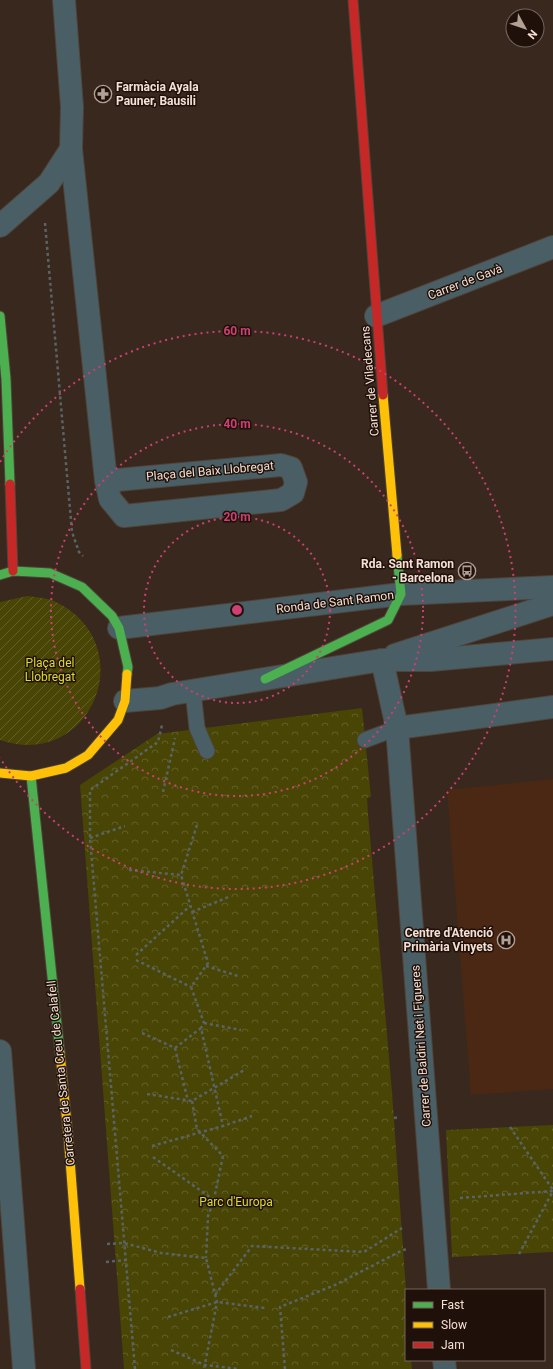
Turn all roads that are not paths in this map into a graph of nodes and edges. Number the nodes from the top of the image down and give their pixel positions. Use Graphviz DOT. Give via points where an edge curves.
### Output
graph roads {
  1 [pos="64,0"];
  2 [pos="353,0"];
  3 [pos="71,148"];
  4 [pos="0,226"];
  5 [pos="553,247"];
  6 [pos="0,316"];
  7 [pos="376,316"];
  8 [pos="106,481"];
  9 [pos="13,571"];
  10 [pos="0,575"];
  11 [pos="553,587"];
  12 [pos="400,594"];
  13 [pos="553,604"];
  14 [pos="118,628"];
  15 [pos="553,649"];
  16 [pos="382,660"];
  17 [pos="265,679"];
  18 [pos="193,690"];
  19 [pos="125,701"];
  20 [pos="553,707"];
  21 [pos="397,728"];
  22 [pos="365,740"];
  23 [pos="207,751"];
  24 [pos="0,773"];
  25 [pos="31,776"];
  26 [pos="0,1051"];
  27 [pos="5,1202"];
  28 [pos="439,1289"];
  29 [pos="10,1303"];
  30 [pos="24,1369"];
  31 [pos="86,1369"];
  1 -- 3 [label="street" via="72,108"];
  2 -- 7 [label="street, Carrer de Viladecans"];
  3 -- 4 [label="street" via="49,183"];
  3 -- 8 [label="street"];
  5 -- 7 [label="street, Carrer de Gavà"];
  6 -- 9 [label="street" via="6,368"];
  7 -- 12 [label="street, Carrer de Viladecans"];
  8 -- 8 [label="street, Plaça del Baix Llobregat" via="110,499 124,516 281,500 293,493 296,482 291,468 281,465"];
  9 -- 10 [label="street"];
  9 -- 14 [label="street" via="50,573 82,587 112,616"];
  11 -- 12 [label="street, Ronda de Sant Ramon"];
  12 -- 14 [label="street, Ronda de Sant Ramon"];
  12 -- 17 [label="street, Carrer de Viladecans" via="388,620"];
  13 -- 16 [label="street"];
  14 -- 19 [label="street" via="128,667"];
  15 -- 16 [label="street" via="430,660"];
  16 -- 17 [label="street"];
  16 -- 21 [label="street, Carrer de Baldiri Net i Figueres"];
  17 -- 18 [label="street"];
  18 -- 19 [label="street" via="160,698"];
  18 -- 23 [label="lane" via="196,728"];
  19 -- 25 [label="street" via="118,720 88,755 66,768"];
  20 -- 21 [label="street"];
  21 -- 22 [label="lane"];
  21 -- 28 [label="street, Carrer de Baldiri Net i Figueres"];
  24 -- 25 [label="street"];
  25 -- 31 [label="street, Carretera de Santa Creu de Calafell" via="68,1134"];
  26 -- 27 [label="street"];
  27 -- 29 [label="street"];
  29 -- 30 [label="street"];
}
